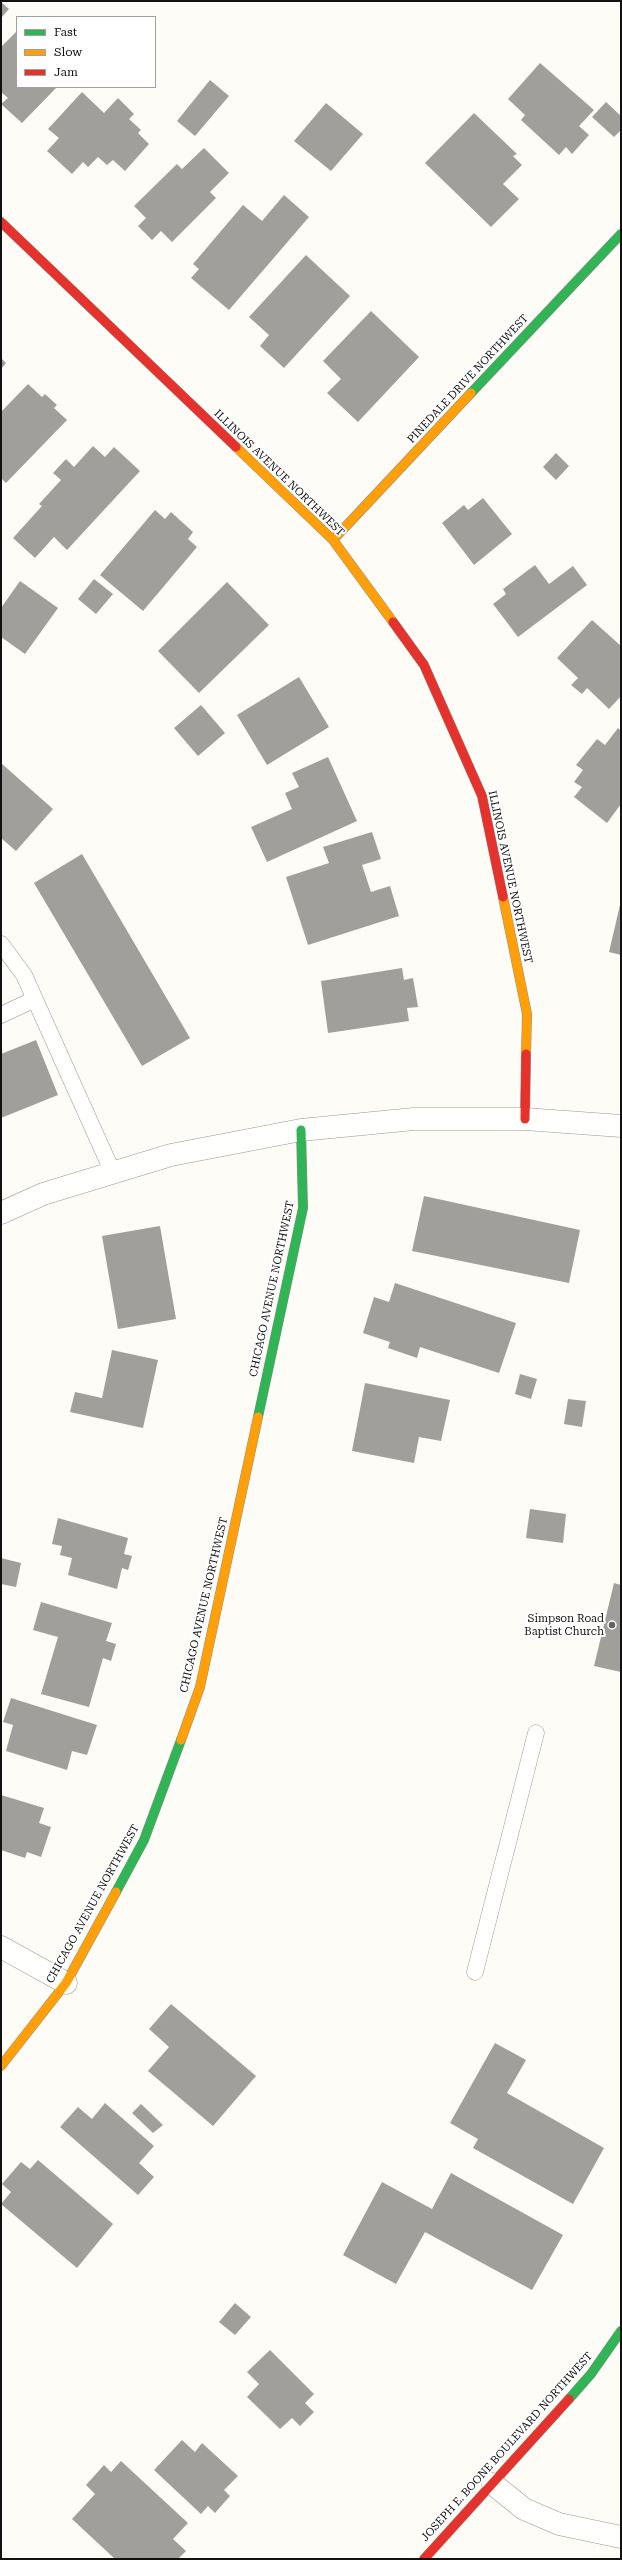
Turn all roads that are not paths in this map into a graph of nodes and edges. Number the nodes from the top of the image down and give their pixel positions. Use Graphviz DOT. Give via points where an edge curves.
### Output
graph roads {
  1 [pos="1,222"];
  2 [pos="621,234"];
  3 [pos="333,540"];
  4 [pos="1,944"];
  5 [pos="35,999"];
  6 [pos="1,1015"];
  7 [pos="525,1119"];
  8 [pos="621,1126"];
  9 [pos="301,1130"];
  10 [pos="113,1173"];
  11 [pos="1,1213"];
  12 [pos="536,1733"];
  13 [pos="1,1947"];
  14 [pos="475,1972"];
  15 [pos="66,1982"];
  16 [pos="1,2066"];
  17 [pos="621,2331"];
  18 [pos="493,2484"];
  19 [pos="620,2540"];
  20 [pos="430,2557"];
  1 -- 3 [label="street, ILLINOIS AVENUE NORTHWEST"];
  2 -- 3 [label="street, PINEDALE DRIVE NORTHWEST"];
  3 -- 7 [label="street, ILLINOIS AVENUE NORTHWEST" via="424,665 482,796 526,1014"];
  4 -- 5 [label="lane" via="24,975"];
  5 -- 6 [label="lane"];
  5 -- 10 [label="lane"];
  7 -- 8 [label="street"];
  7 -- 9 [label="street" via="414,1119"];
  9 -- 10 [label="street" via="171,1155"];
  9 -- 15 [label="street, CHICAGO AVENUE NORTHWEST" via="303,1208 200,1687 144,1840"];
  10 -- 11 [label="street" via="43,1194"];
  12 -- 14 [label="lane"];
  13 -- 15 [label="street"];
  15 -- 16 [label="street, CHICAGO AVENUE NORTHWEST"];
  17 -- 18 [label="street, JOSEPH E. BOONE BOULEVARD NORTHWEST" via="591,2374"];
  18 -- 19 [label="street" via="524,2509 559,2524"];
  18 -- 20 [label="street, JOSEPH E. BOONE BOULEVARD NORTHWEST"];
}
